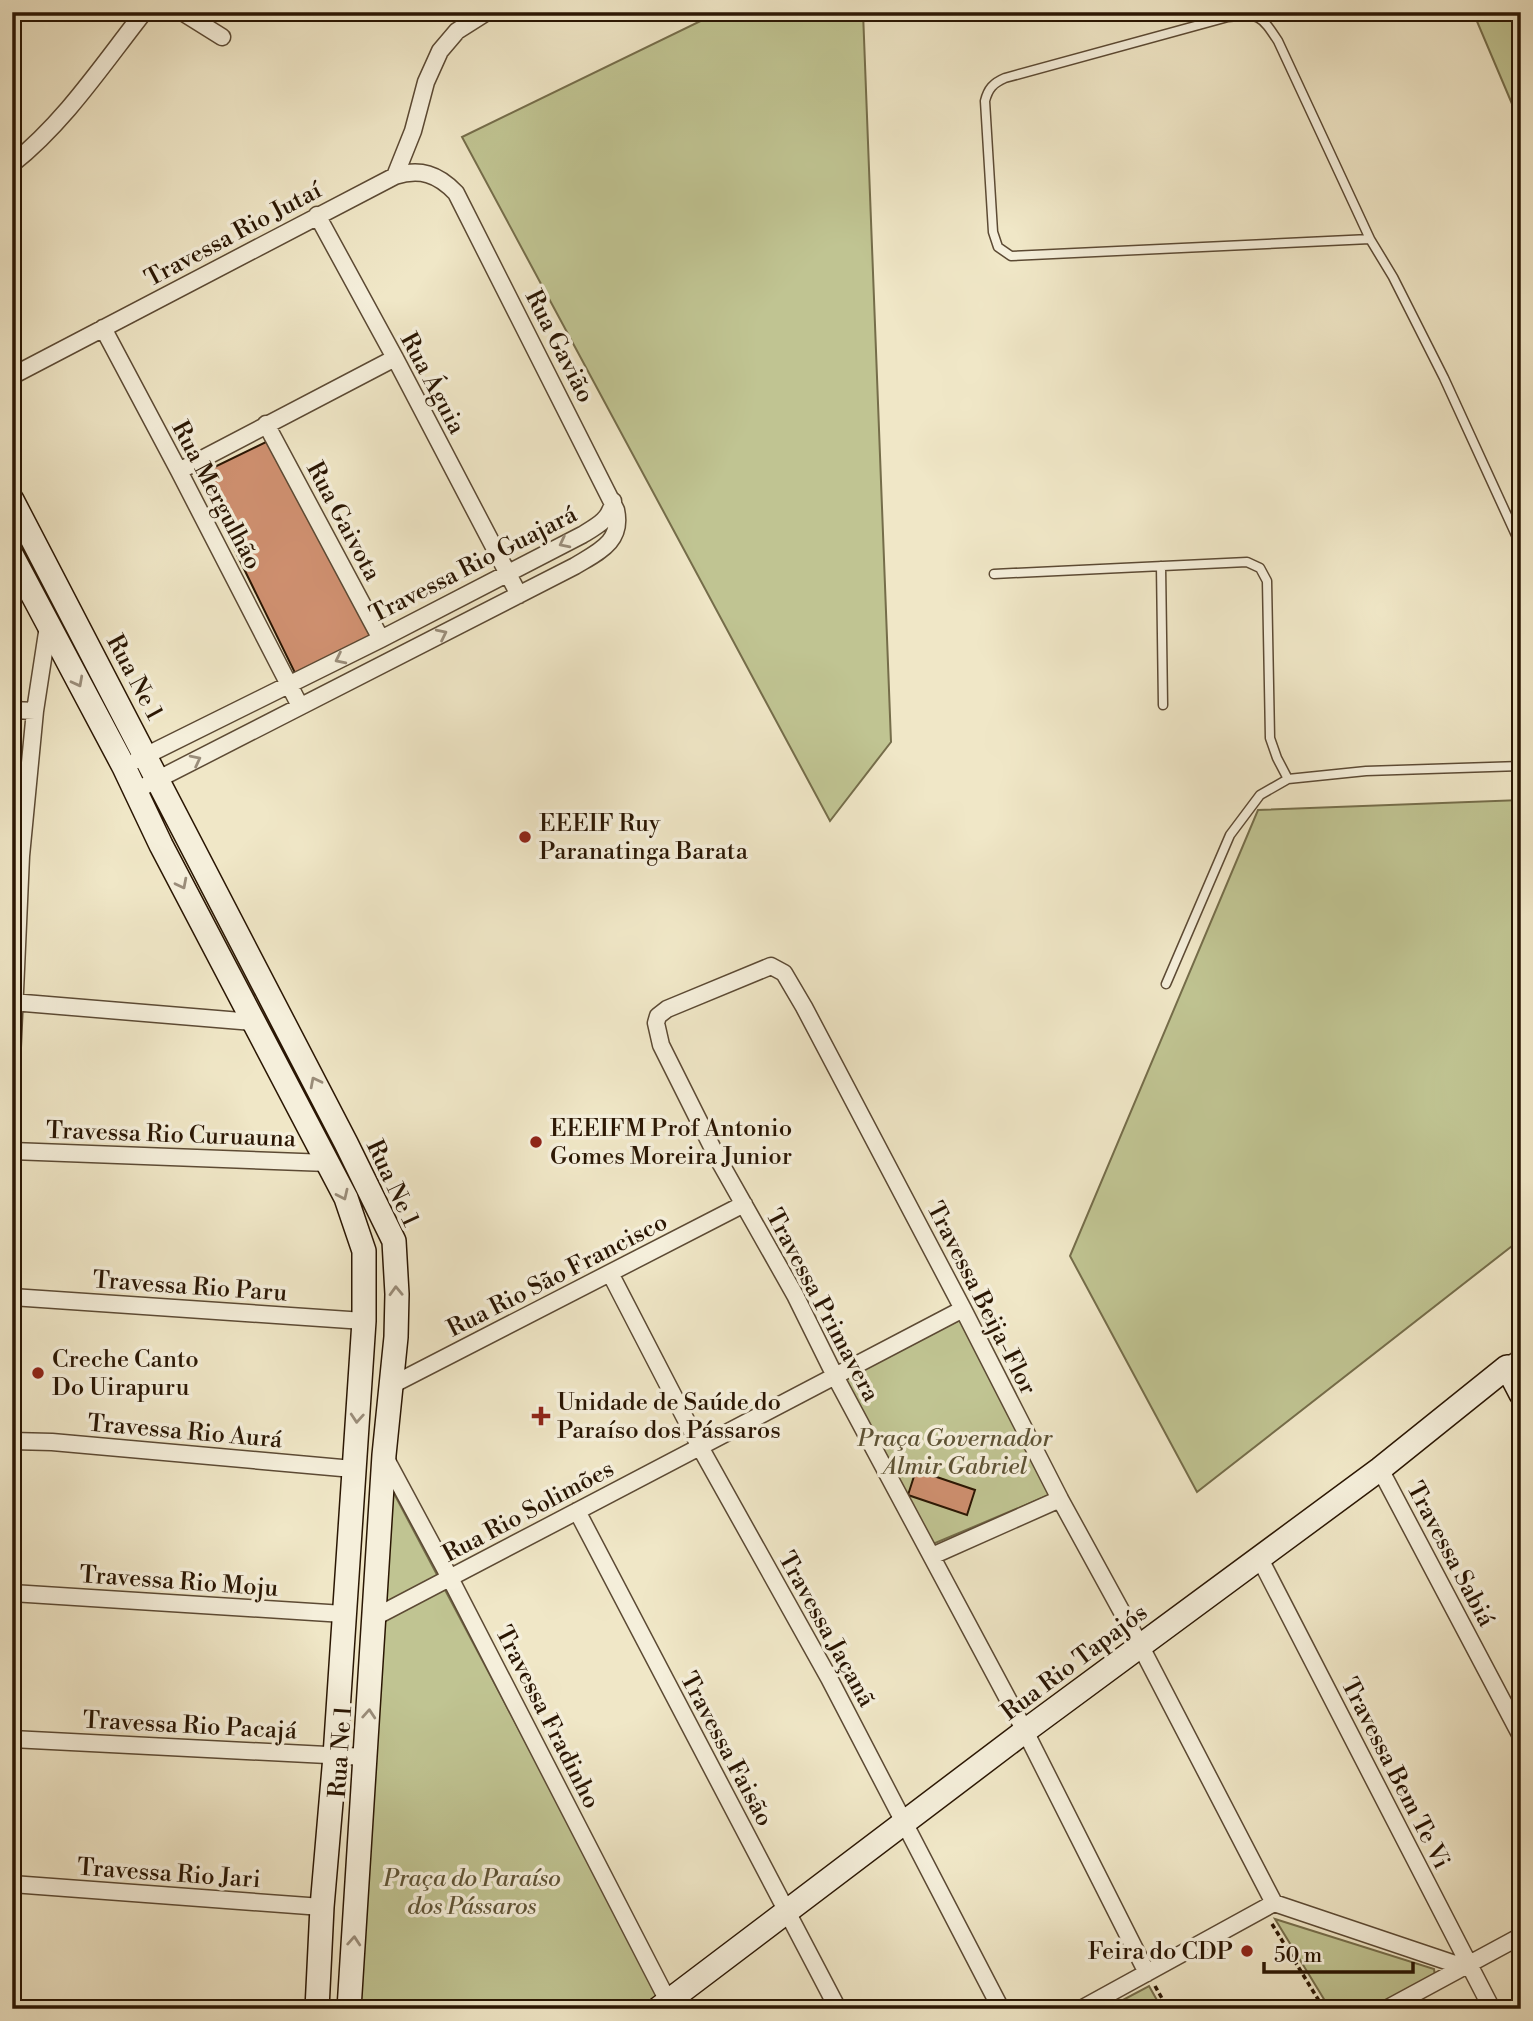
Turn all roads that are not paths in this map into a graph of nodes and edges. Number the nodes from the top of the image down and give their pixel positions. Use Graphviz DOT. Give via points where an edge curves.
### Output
graph roads {
  1 [pos="144,12"];
  2 [pos="182,12"];
  3 [pos="487,12"];
  4 [pos="222,37"];
  5 [pos="12,164"];
  6 [pos="395,176"];
  7 [pos="467,212"];
  8 [pos="317,215"];
  9 [pos="1370,239"];
  10 [pos="103,328"];
  11 [pos="395,358"];
  12 [pos="12,376"];
  13 [pos="266,424"];
  14 [pos="179,471"];
  15 [pos="12,500"];
  16 [pos="612,501"];
  17 [pos="1518,534"];
  18 [pos="1521,546"];
  19 [pos="12,556"];
  20 [pos="1161,566"];
  21 [pos="506,573"];
  22 [pos="995,575"];
  23 [pos="519,595"];
  24 [pos="48,625"];
  25 [pos="385,636"];
  26 [pos="400,654"];
  27 [pos="289,684"];
  28 [pos="1163,705"];
  29 [pos="300,706"];
  30 [pos="12,710"];
  31 [pos="35,711"];
  32 [pos="146,755"];
  33 [pos="1521,766"];
  34 [pos="124,767"];
  35 [pos="1289,779"];
  36 [pos="158,780"];
  37 [pos="135,791"];
  38 [pos="17,856"];
  39 [pos="1166,984"];
  40 [pos="14,1002"];
  41 [pos="682,1002"];
  42 [pos="253,1022"];
  43 [pos="12,1059"];
  44 [pos="12,1151"];
  45 [pos="328,1163"];
  46 [pos="744,1204"];
  47 [pos="610,1273"];
  48 [pos="12,1297"];
  49 [pos="963,1309"];
  50 [pos="363,1331"];
  51 [pos="395,1344"];
  52 [pos="1514,1362"];
  53 [pos="835,1376"];
  54 [pos="390,1386"];
  55 [pos="1521,1394"];
  56 [pos="12,1441"];
  57 [pos="699,1447"];
  58 [pos="384,1455"];
  59 [pos="354,1469"];
  60 [pos="1380,1469"];
  61 [pos="1060,1499"];
  62 [pos="577,1511"];
  63 [pos="932,1556"];
  64 [pos="1259,1557"];
  65 [pos="450,1578"];
  66 [pos="12,1593"];
  67 [pos="344,1614"];
  68 [pos="375,1617"];
  69 [pos="1140,1645"];
  70 [pos="1025,1731"];
  71 [pos="1521,1736"];
  72 [pos="12,1739"];
  73 [pos="335,1756"];
  74 [pos="366,1757"];
  75 [pos="904,1823"];
  76 [pos="12,1884"];
  77 [pos="322,1907"];
  78 [pos="1269,1907"];
  79 [pos="786,1910"];
  80 [pos="1521,1936"];
  81 [pos="1466,1966"];
  82 [pos="1147,1972"];
  83 [pos="663,2005"];
  84 [pos="317,2009"];
  85 [pos="349,2009"];
  86 [pos="838,2009"];
  87 [pos="1001,2009"];
  88 [pos="1081,2009"];
  89 [pos="1386,2009"];
  90 [pos="1492,2009"];
  1 -- 5 [label="street" via="62,116"];
  2 -- 4 [label="street"];
  3 -- 6 [label="street" via="457,31 440,51"];
  6 -- 7 [label="street, Travessa Rio Jutaí" via="414,171 436,178 456,193"];
  6 -- 8 [label="street, Travessa Rio Jutaí"];
  7 -- 16 [label="street, Rua Gavião"];
  8 -- 10 [label="street, Travessa Rio Jutaí"];
  8 -- 11 [label="street, Rua Águia"];
  9 -- 9 [label="lane" via="1278,41 1264,21 1252,15 1228,17 1005,78 987,93 993,232 1003,253"];
  9 -- 17 [label="lane" via="1444,378"];
  10 -- 12 [label="street, Travessa Rio Jutaí"];
  10 -- 14 [label="street, Rua Mergulhão"];
  11 -- 13 [label="street"];
  11 -- 21 [label="street, Rua Águia"];
  13 -- 14 [label="street"];
  13 -- 25 [label="street, Rua Gaivota"];
  14 -- 27 [label="street, Rua Mergulhão"];
  15 -- 32 [label="street, Rua Ne 1"];
  16 -- 21 [label="street, Travessa Rio Guajará, one-way" via="610,514 598,525"];
  16 -- 23 [label="street, Travessa Rio Guajará" via="619,522 609,542 599,552"];
  17 -- 18 [label="lane"];
  19 -- 24 [label="street, Rua Ne 1"];
  20 -- 22 [label="lane"];
  20 -- 28 [label="lane"];
  20 -- 35 [label="lane" via="1247,562 1264,574 1270,737"];
  21 -- 23 [label="street, Rua Águia"];
  21 -- 25 [label="street, Travessa Rio Guajará"];
  26 -- 23 [label="street, Travessa Rio Guajará, one-way"];
  24 -- 31 [label="street"];
  24 -- 34 [label="street, Rua Ne 1, one-way"];
  25 -- 26 [label="street, Rua Gaivota"];
  25 -- 27 [label="street, Travessa Rio Guajará, one-way"];
  26 -- 29 [label="street, Travessa Rio Guajará"];
  27 -- 29 [label="street, Rua Mergulhão"];
  27 -- 32 [label="street, Travessa Rio Guajará"];
  36 -- 29 [label="street, Travessa Rio Guajará, one-way"];
  30 -- 31 [label="street"];
  31 -- 38 [label="street"];
  32 -- 34 [label="street, Travessa Rio Guajará"];
  32 -- 36 [label="street, Rua Ne 1"];
  33 -- 35 [label="lane" via="1366,771"];
  34 -- 37 [label="street, Rua Ne 1"];
  35 -- 39 [label="lane" via="1260,795 1230,835"];
  36 -- 37 [label="street, Travessa Rio Guajará"];
  51 -- 36 [label="street, Rua Ne 1, one-way" via="394,1241"];
  37 -- 42 [label="street, Rua Ne 1, one-way"];
  38 -- 40 [label="street"];
  40 -- 42 [label="street"];
  40 -- 43 [label="street"];
  41 -- 46 [label="street, Travessa Primavera" via="658,1016 661,1045"];
  41 -- 49 [label="street, Travessa Beija-Flor" via="771,966 784,973"];
  42 -- 45 [label="street, Rua Ne 1"];
  44 -- 45 [label="street, Travessa Rio Curuauna"];
  45 -- 50 [label="street, Rua Ne 1, one-way" via="364,1251"];
  46 -- 47 [label="street, Rua Rio São Francisco"];
  46 -- 53 [label="street, Travessa Primavera"];
  47 -- 54 [label="street, Rua Rio São Francisco"];
  47 -- 57 [label="street, Travessa Jaçanã"];
  48 -- 50 [label="street, Travessa Rio Paru"];
  49 -- 53 [label="street, Rua Rio Solimões"];
  49 -- 61 [label="street, Travessa Beija-Flor"];
  50 -- 51 [label="street"];
  50 -- 59 [label="street, Rua Ne 1, one-way"];
  51 -- 54 [label="street, Rua Ne 1"];
  52 -- 55 [label="street"];
  52 -- 60 [label="street, Rua Rio Tapajós"];
  53 -- 57 [label="street, Rua Rio Solimões"];
  53 -- 63 [label="street, Travessa Primavera"];
  54 -- 58 [label="street, Rua Ne 1"];
  56 -- 59 [label="street, Travessa Rio Aurá"];
  57 -- 62 [label="street, Rua Rio Solimões"];
  57 -- 75 [label="street, Travessa Jaçanã" via="829,1678"];
  58 -- 65 [label="street, Travessa Fradinho"];
  58 -- 68 [label="street, Rua Ne 1"];
  59 -- 67 [label="street, Rua Ne 1"];
  60 -- 64 [label="street, Rua Rio Tapajós"];
  60 -- 71 [label="street, Travessa Sabiá"];
  61 -- 63 [label="street"];
  61 -- 69 [label="street, Travessa Beija-Flor"];
  62 -- 65 [label="street, Rua Rio Solimões"];
  62 -- 79 [label="street, Travessa Faisão"];
  63 -- 70 [label="street, Travessa Primavera"];
  64 -- 69 [label="street, Rua Rio Tapajós"];
  64 -- 81 [label="street, Travessa Bem Te Vi"];
  65 -- 68 [label="street, Rua Rio Solimões"];
  65 -- 83 [label="street, Travessa Fradinho"];
  66 -- 67 [label="street, Travessa Rio Moju"];
  67 -- 73 [label="street, Rua Ne 1"];
  74 -- 68 [label="street, Rua Ne 1, one-way"];
  69 -- 70 [label="street, Rua Rio Tapajós"];
  69 -- 78 [label="street, Travessa Beija-Flor"];
  70 -- 75 [label="street, Rua Rio Tapajós"];
  70 -- 82 [label="street, Travessa Primavera"];
  72 -- 73 [label="street, Travessa Rio Pacajá"];
  73 -- 74 [label="street, Travessa Rio Pacajá"];
  73 -- 77 [label="street, Rua Ne 1"];
  85 -- 74 [label="street, Rua Ne 1, one-way"];
  75 -- 79 [label="street, Rua Rio Tapajós"];
  75 -- 87 [label="street, Travessa Jaçanã"];
  76 -- 77 [label="street, Travessa Rio Jari"];
  77 -- 84 [label="street, Rua Ne 1"];
  78 -- 81 [label="street"];
  78 -- 82 [label="street"];
  79 -- 83 [label="street, Rua Rio Tapajós"];
  79 -- 86 [label="street, Travessa Faisão"];
  80 -- 81 [label="street"];
  81 -- 89 [label="street"];
  81 -- 90 [label="street, Travessa Bem Te Vi"];
  82 -- 88 [label="street"];
}
